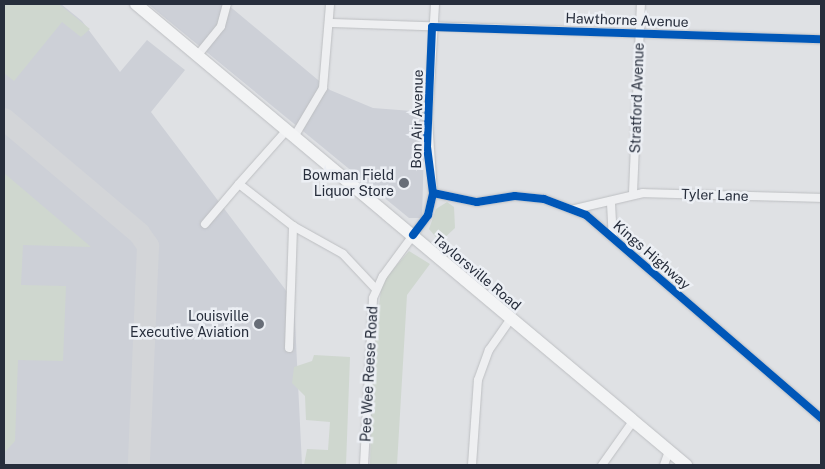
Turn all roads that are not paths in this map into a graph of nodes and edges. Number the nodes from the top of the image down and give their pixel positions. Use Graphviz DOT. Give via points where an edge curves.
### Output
graph roads {
  1 [pos="136,4"];
  2 [pos="227,4"];
  3 [pos="330,4"];
  4 [pos="435,4"];
  5 [pos="641,4"];
  6 [pos="329,23"];
  7 [pos="432,27"];
  8 [pos="639,33"];
  9 [pos="821,39"];
  10 [pos="197,56"];
  11 [pos="290,134"];
  12 [pos="239,184"];
  13 [pos="634,193"];
  14 [pos="433,194"];
  15 [pos="821,198"];
  16 [pos="611,203"];
  17 [pos="575,209"];
  18 [pos="205,224"];
  19 [pos="292,226"];
  20 [pos="413,234"];
  21 [pos="614,239"];
  22 [pos="376,289"];
  23 [pos="512,317"];
  24 [pos="289,348"];
  25 [pos="821,418"];
  26 [pos="634,420"];
  27 [pos="669,451"];
  28 [pos="364,465"];
  29 [pos="472,465"];
  30 [pos="602,465"];
  31 [pos="664,465"];
  32 [pos="686,465"];
  1 -- 10 [label="main road, Taylorsville Road"];
  2 -- 10 [label="street" via="221,26"];
  3 -- 6 [label="street"];
  4 -- 7 [label="street, Bon Air Avenue"];
  5 -- 8 [label="street, Stratford Avenue"];
  6 -- 7 [label="street, Hawthorne Avenue"];
  6 -- 11 [label="street" via="323,88"];
  7 -- 8 [label="street, Hawthorne Avenue"];
  7 -- 14 [label="street, Bon Air Avenue" via="427,154"];
  8 -- 9 [label="street, Hawthorne Avenue"];
  8 -- 13 [label="street, Stratford Avenue"];
  10 -- 11 [label="main road, Taylorsville Road"];
  11 -- 12 [label="street"];
  11 -- 20 [label="main road, Taylorsville Road"];
  12 -- 18 [label="street"];
  12 -- 19 [label="street"];
  13 -- 15 [label="street, Tyler Lane"];
  13 -- 16 [label="street, Tyler Lane"];
  14 -- 17 [label="street, Kings Highway" via="477,202 529,197"];
  14 -- 20 [label="street, Bon Air Avenue" via="428,215"];
  16 -- 17 [label="street, Tyler Lane"];
  16 -- 21 [label="street"];
  17 -- 21 [label="street, Kings Highway"];
  19 -- 22 [label="street" via="342,254"];
  19 -- 24 [label="street"];
  20 -- 22 [label="street, Pee Wee Reese Road"];
  20 -- 23 [label="main road, Taylorsville Road"];
  21 -- 25 [label="street, Kings Highway"];
  22 -- 28 [label="street, Pee Wee Reese Road"];
  23 -- 26 [label="main road, Taylorsville Road"];
  23 -- 29 [label="street" via="489,350 478,380"];
  26 -- 27 [label="main road, Taylorsville Road"];
  26 -- 30 [label="street"];
  27 -- 31 [label="street"];
  27 -- 32 [label="main road, Taylorsville Road"];
}
